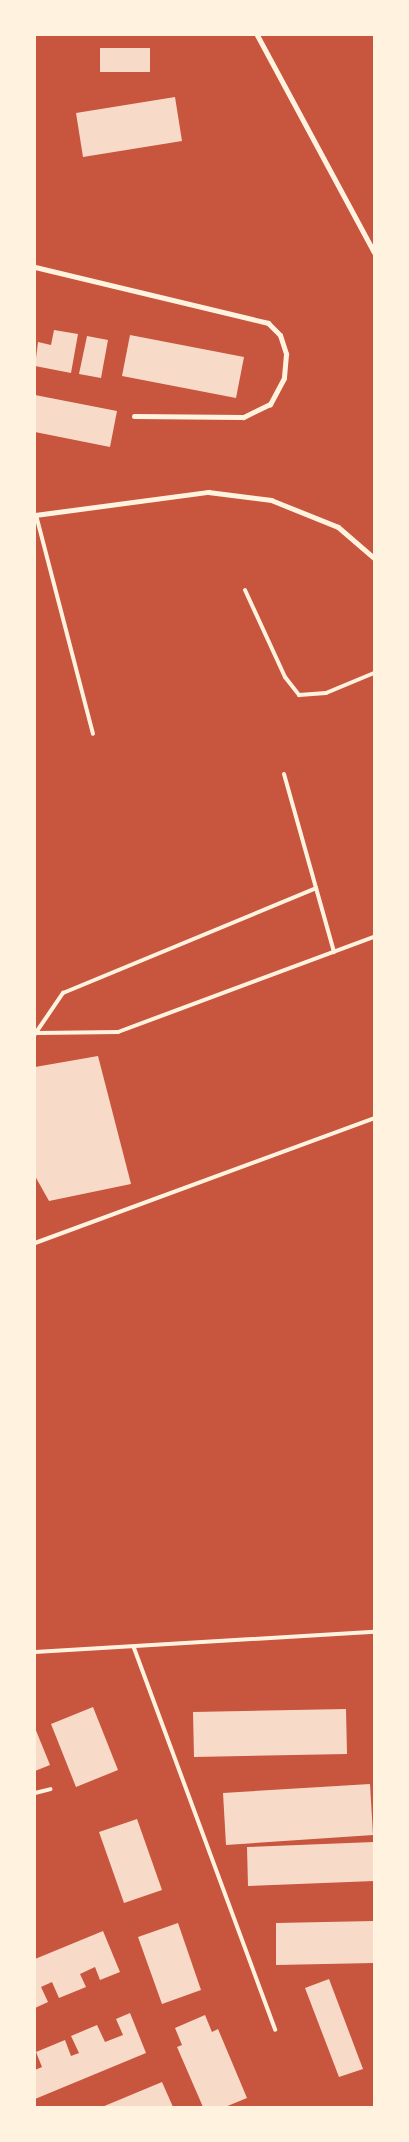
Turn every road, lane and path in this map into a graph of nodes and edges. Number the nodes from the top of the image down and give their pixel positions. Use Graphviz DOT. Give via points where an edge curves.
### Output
graph roads {
  1 [pos="257,35"];
  2 [pos="372,245"];
  3 [pos="374,252"];
  4 [pos="35,267"];
  5 [pos="134,416"];
  6 [pos="36,515"];
  7 [pos="374,558"];
  8 [pos="245,590"];
  9 [pos="374,673"];
  10 [pos="93,734"];
  11 [pos="284,774"];
  12 [pos="316,888"];
  13 [pos="374,937"];
  14 [pos="334,952"];
  15 [pos="37,1033"];
  16 [pos="374,1118"];
  17 [pos="35,1243"];
  18 [pos="374,1632"];
  19 [pos="134,1648"];
  20 [pos="35,1652"];
  21 [pos="51,1789"];
  22 [pos="35,1794"];
  23 [pos="275,2030"];
  1 -- 2 [label="street"];
  2 -- 3 [label="street"];
  4 -- 5 [label="street" via="268,323 280,335 286,354 284,378 270,404 243,417"];
  6 -- 7 [label="street" via="152,496 217,493 271,500 330,524"];
  6 -- 10 [label="lane"];
  8 -- 9 [label="lane" via="285,677 299,694 326,693"];
  11 -- 12 [label="lane"];
  12 -- 14 [label="lane"];
  12 -- 15 [label="lane" via="63,993"];
  13 -- 14 [label="lane"];
  14 -- 15 [label="lane" via="118,1032"];
  16 -- 17 [label="lane"];
  18 -- 19 [label="lane"];
  19 -- 20 [label="lane"];
  19 -- 23 [label="lane"];
  21 -- 22 [label="lane"];
}
